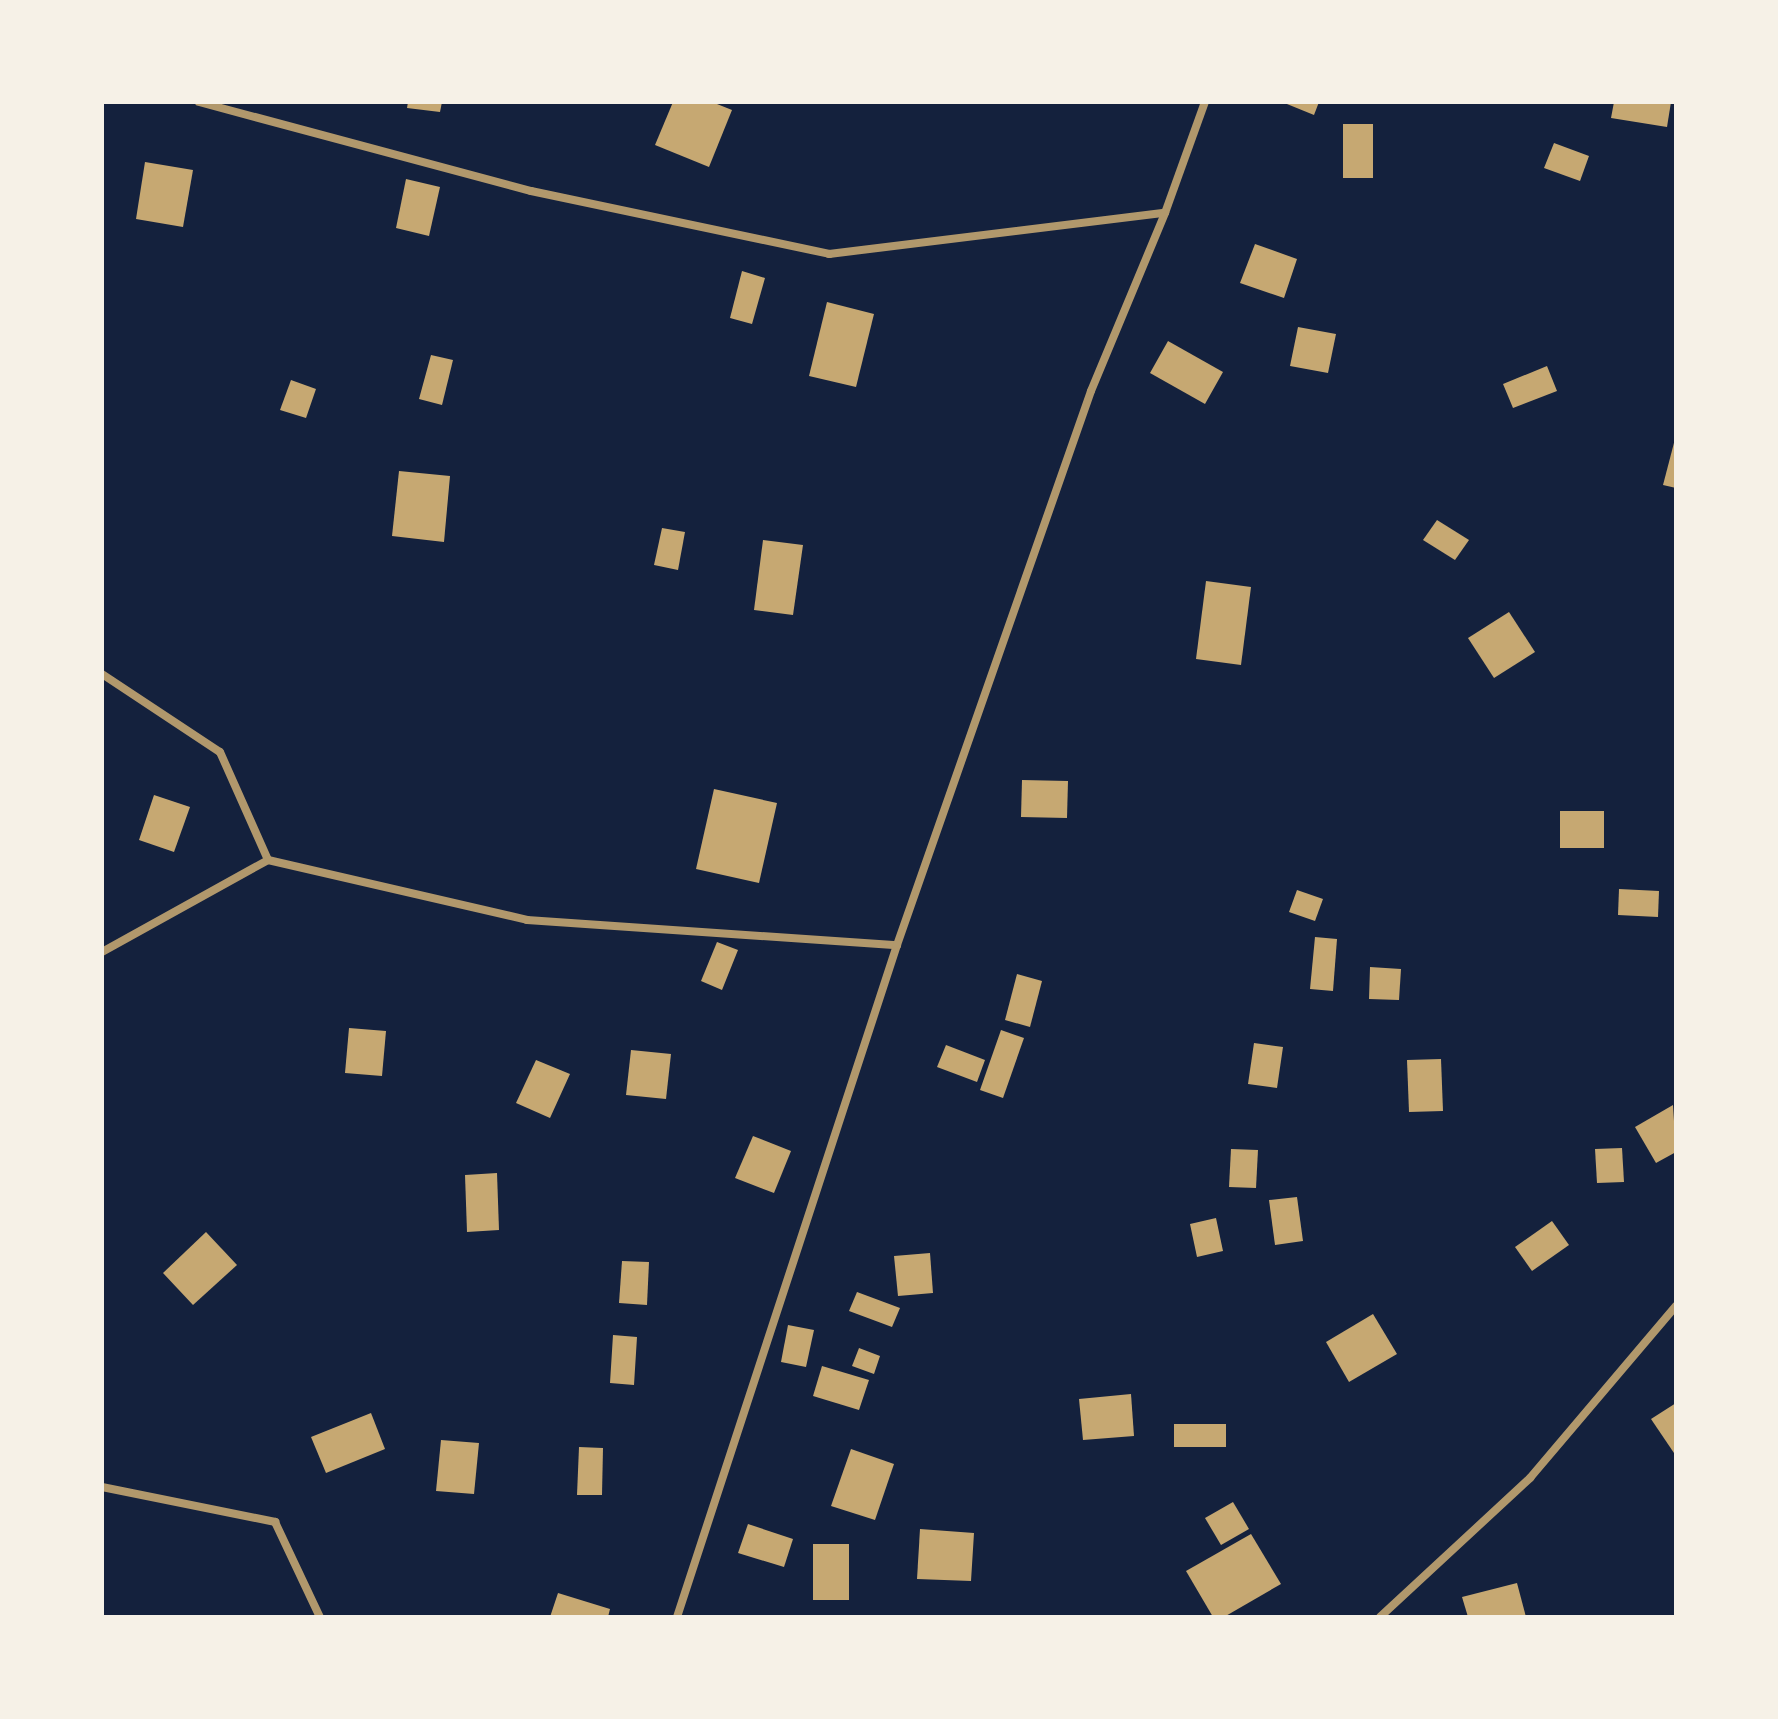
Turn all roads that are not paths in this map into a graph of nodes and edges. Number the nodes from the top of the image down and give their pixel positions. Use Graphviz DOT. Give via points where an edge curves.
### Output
graph roads {
  1 [pos="199,102"];
  2 [pos="1205,102"];
  3 [pos="1165,213"];
  4 [pos="102,674"];
  5 [pos="268,860"];
  6 [pos="897,945"];
  7 [pos="102,952"];
  8 [pos="1676,1306"];
  9 [pos="102,1487"];
  10 [pos="320,1617"];
  11 [pos="677,1617"];
  12 [pos="1380,1617"];
  1 -- 3 [label="street" via="531,191 829,254"];
  2 -- 3 [label="street"];
  3 -- 6 [label="street" via="1091,391"];
  4 -- 5 [label="street" via="220,752"];
  5 -- 6 [label="street" via="527,920"];
  5 -- 7 [label="street"];
  6 -- 11 [label="street"];
  8 -- 12 [label="street" via="1530,1478"];
  9 -- 10 [label="street" via="275,1522"];
}
